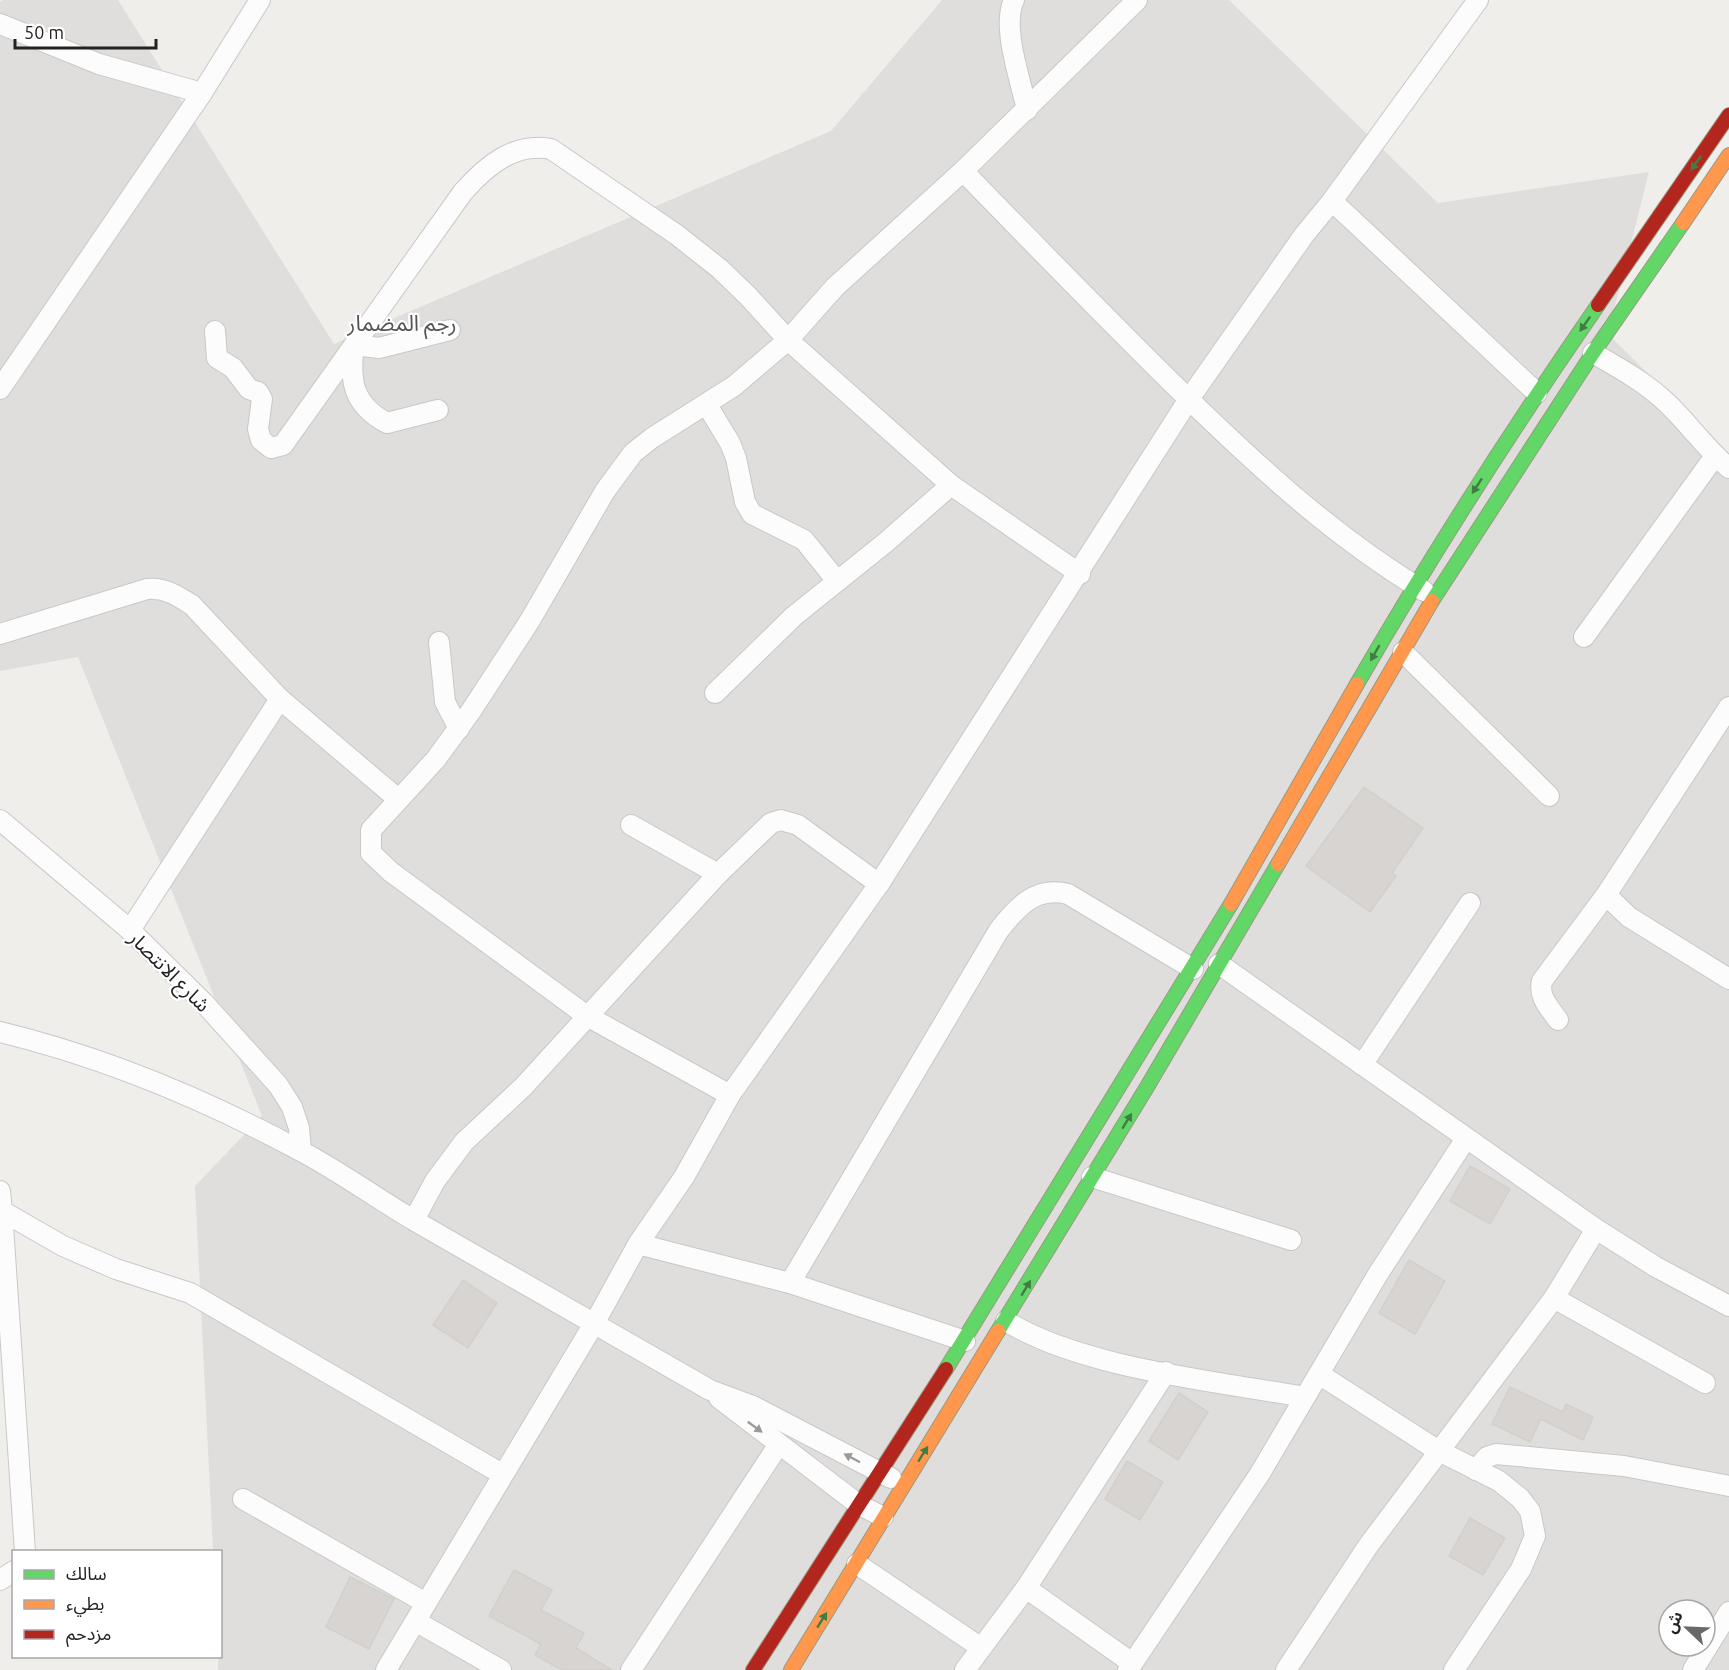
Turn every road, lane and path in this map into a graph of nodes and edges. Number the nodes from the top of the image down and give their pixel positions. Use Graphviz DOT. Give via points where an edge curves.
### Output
graph roads {
  1 [pos="260,0"];
  2 [pos="1014,0"];
  3 [pos="1137,0"];
  4 [pos="1478,0"];
  5 [pos="0,24"];
  6 [pos="202,93"];
  7 [pos="1027,110"];
  8 [pos="1729,115"];
  9 [pos="1729,155"];
  10 [pos="963,171"];
  11 [pos="1332,201"];
  12 [pos="450,330"];
  13 [pos="215,331"];
  14 [pos="788,340"];
  15 [pos="354,345"];
  16 [pos="1593,353"];
  17 [pos="0,389"];
  18 [pos="1537,393"];
  19 [pos="1189,399"];
  20 [pos="707,405"];
  21 [pos="438,410"];
  22 [pos="1722,462"];
  23 [pos="951,485"];
  24 [pos="1080,574"];
  25 [pos="837,581"];
  26 [pos="1414,585"];
  27 [pos="1434,597"];
  28 [pos="0,634"];
  29 [pos="1584,637"];
  30 [pos="439,642"];
  31 [pos="1403,652"];
  32 [pos="715,693"];
  33 [pos="280,699"];
  34 [pos="1729,707"];
  35 [pos="459,729"];
  36 [pos="1549,796"];
  37 [pos="398,799"];
  38 [pos="0,819"];
  39 [pos="631,825"];
  40 [pos="718,874"];
  41 [pos="879,884"];
  42 [pos="1606,895"];
  43 [pos="1470,903"];
  44 [pos="130,930"];
  45 [pos="1219,964"];
  46 [pos="1193,969"];
  47 [pos="1729,979"];
  48 [pos="587,1016"];
  49 [pos="1558,1020"];
  50 [pos="0,1032"];
  51 [pos="1362,1065"];
  52 [pos="730,1095"];
  53 [pos="1465,1140"];
  54 [pos="301,1151"];
  55 [pos="1092,1177"];
  56 [pos="0,1191"];
  57 [pos="2,1211"];
  58 [pos="414,1220"];
  59 [pos="1596,1229"];
  60 [pos="1291,1240"];
  61 [pos="638,1244"];
  62 [pos="790,1283"];
  63 [pos="1554,1298"];
  64 [pos="1729,1306"];
  65 [pos="1006,1320"];
  66 [pos="595,1322"];
  67 [pos="965,1341"];
  68 [pos="1166,1372"];
  69 [pos="1319,1374"];
  70 [pos="1705,1383"];
  71 [pos="710,1390"];
  72 [pos="1305,1397"];
  73 [pos="779,1444"];
  74 [pos="1437,1450"];
  75 [pos="1476,1470"];
  76 [pos="881,1473"];
  77 [pos="502,1474"];
  78 [pos="904,1485"];
  79 [pos="1729,1486"];
  80 [pos="243,1499"];
  81 [pos="858,1504"];
  82 [pos="883,1518"];
  83 [pos="25,1550"];
  84 [pos="857,1564"];
  85 [pos="1026,1588"];
  86 [pos="426,1603"];
  87 [pos="1729,1612"];
  88 [pos="417,1622"];
  89 [pos="980,1647"];
  90 [pos="1130,1667"];
  91 [pos="386,1670"];
  92 [pos="501,1670"];
  93 [pos="631,1670"];
  94 [pos="753,1670"];
  95 [pos="791,1670"];
  96 [pos="965,1670"];
  97 [pos="1286,1670"];
  98 [pos="1454,1670"];
  99 [pos="1693,1670"];
  1 -- 6 [label="street"];
  2 -- 7 [label="street" via="1009,18 1011,38"];
  3 -- 7 [label="street"];
  4 -- 11 [label="street"];
  5 -- 6 [label="street" via="99,64"];
  6 -- 17 [label="street"];
  7 -- 10 [label="street"];
  8 -- 18 [label="street, one-way"];
  9 -- 16 [label="street"];
  10 -- 14 [label="street" via="835,287"];
  10 -- 19 [label="street"];
  11 -- 18 [label="street"];
  11 -- 19 [label="street"];
  12 -- 15 [label="street" via="379,348"];
  13 -- 15 [label="street" via="217,358 233,368 245,386 258,392 262,399 258,429 261,440 271,448 283,445"];
  14 -- 15 [label="street" via="748,296 677,235 565,157 538,146 511,154 480,173"];
  14 -- 20 [label="street"];
  14 -- 23 [label="street"];
  15 -- 21 [label="street" via="354,385 371,414 387,423"];
  16 -- 22 [label="street" via="1665,401"];
  16 -- 27 [label="street"];
  18 -- 26 [label="street, one-way"];
  19 -- 24 [label="street"];
  19 -- 26 [label="street" via="1275,483"];
  20 -- 25 [label="street" via="730,443 745,502 752,514 804,540"];
  20 -- 35 [label="street" via="652,438 620,469 529,622"];
  22 -- 29 [label="street"];
  23 -- 24 [label="street"];
  23 -- 25 [label="street"];
  24 -- 41 [label="street"];
  25 -- 32 [label="street" via="794,616"];
  26 -- 27 [label="street"];
  26 -- 46 [label="street, one-way"];
  27 -- 31 [label="street"];
  28 -- 33 [label="street" via="156,588 192,605"];
  30 -- 35 [label="street" via="445,702"];
  31 -- 36 [label="street"];
  31 -- 45 [label="street"];
  33 -- 37 [label="street"];
  33 -- 44 [label="street"];
  34 -- 42 [label="street"];
  35 -- 37 [label="street"];
  37 -- 48 [label="street" via="371,830 371,853"];
  38 -- 44 [label="street, شارع الانتصار"];
  39 -- 40 [label="street"];
  40 -- 41 [label="street" via="763,829 781,820 798,825"];
  40 -- 48 [label="street"];
  41 -- 52 [label="street"];
  42 -- 47 [label="street" via="1629,917"];
  42 -- 49 [label="street" via="1542,981 1543,999"];
  43 -- 51 [label="street"];
  44 -- 54 [label="street, شارع الانتصار" via="173,970 278,1085 292,1107"];
  45 -- 51 [label="street"];
  55 -- 45 [label="street, one-way"];
  46 -- 62 [label="street" via="1068,894 1031,896 999,930"];
  46 -- 67 [label="street"];
  48 -- 52 [label="street"];
  48 -- 58 [label="street" via="523,1087 464,1142 435,1181"];
  50 -- 54 [label="street" via="84,1057 188,1097"];
  51 -- 53 [label="street"];
  52 -- 61 [label="street" via="684,1177"];
  53 -- 59 [label="street"];
  53 -- 69 [label="street"];
  54 -- 58 [label="street"];
  55 -- 60 [label="street"];
  65 -- 55 [label="street, one-way"];
  56 -- 57 [label="street"];
  57 -- 77 [label="street" via="63,1246 116,1269 190,1293"];
  57 -- 83 [label="street"];
  58 -- 66 [label="street"];
  59 -- 63 [label="street"];
  59 -- 64 [label="street"];
  61 -- 62 [label="street"];
  61 -- 66 [label="street"];
  62 -- 67 [label="street"];
  63 -- 70 [label="street"];
  63 -- 74 [label="street"];
  65 -- 68 [label="street" via="1057,1345"];
  78 -- 65 [label="street, one-way"];
  66 -- 71 [label="street"];
  66 -- 77 [label="street"];
  67 -- 76 [label="street"];
  68 -- 72 [label="street"];
  68 -- 85 [label="street"];
  69 -- 72 [label="street"];
  69 -- 74 [label="street"];
  71 -- 73 [label="street, one-way"];
  76 -- 71 [label="street, one-way" via="753,1406"];
  72 -- 90 [label="street"];
  73 -- 81 [label="street"];
  73 -- 93 [label="street"];
  74 -- 75 [label="street"];
  74 -- 97 [label="street"];
  75 -- 79 [label="street" via="1487,1457 1496,1454 1613,1464"];
  75 -- 98 [label="street" via="1499,1481 1520,1498 1530,1511 1535,1536 1521,1569"];
  76 -- 78 [label="street"];
  76 -- 81 [label="street"];
  77 -- 86 [label="street"];
  78 -- 82 [label="street"];
  80 -- 86 [label="street"];
  81 -- 82 [label="street"];
  81 -- 94 [label="street"];
  82 -- 84 [label="street"];
  84 -- 89 [label="street"];
  95 -- 84 [label="street, one-way"];
  85 -- 89 [label="street"];
  85 -- 90 [label="street"];
  86 -- 88 [label="street"];
  87 -- 99 [label="street"];
  88 -- 91 [label="street"];
  88 -- 92 [label="street"];
  89 -- 96 [label="street"];
}
